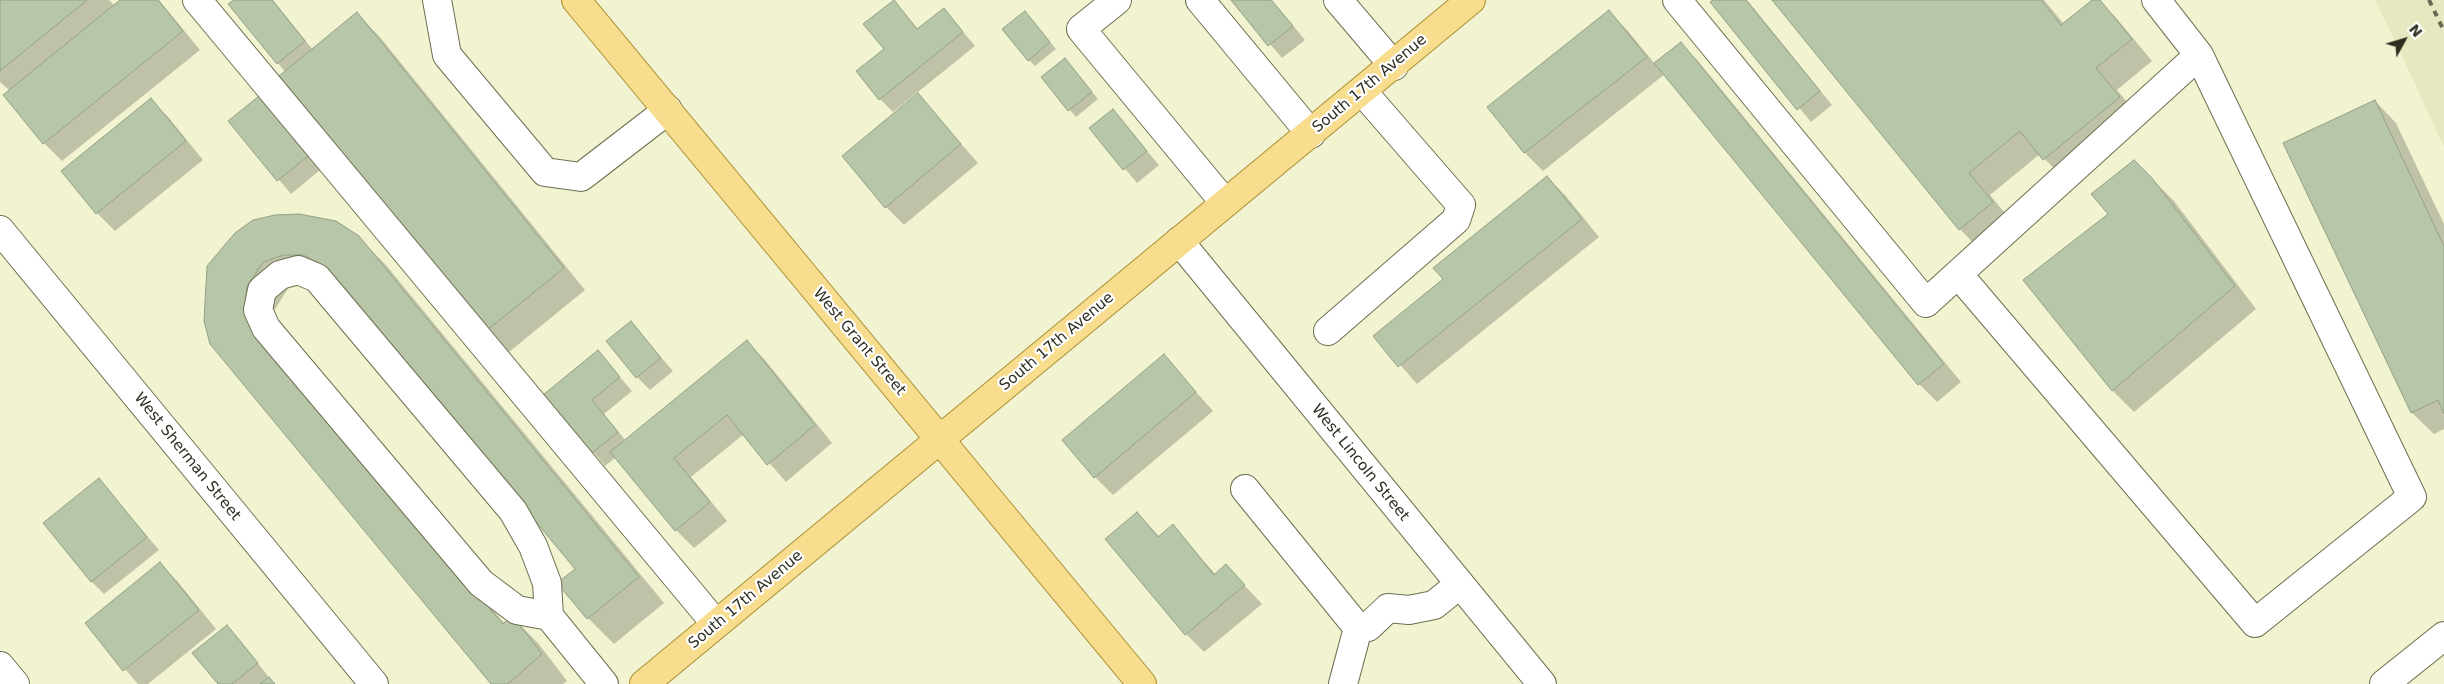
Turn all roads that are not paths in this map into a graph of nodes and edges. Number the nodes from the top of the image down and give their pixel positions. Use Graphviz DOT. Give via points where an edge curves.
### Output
graph roads {
  1 [pos="197,0"];
  2 [pos="437,0"];
  3 [pos="576,0"];
  4 [pos="1117,0"];
  5 [pos="1200,0"];
  6 [pos="1338,0"];
  7 [pos="1471,0"];
  8 [pos="1677,0"];
  9 [pos="2156,0"];
  10 [pos="2198,55"];
  11 [pos="1394,66"];
  12 [pos="1362,91"];
  13 [pos="668,110"];
  14 [pos="1310,134"];
  15 [pos="1225,203"];
  16 [pos="0,230"];
  17 [pos="1179,241"];
  18 [pos="1958,274"];
  19 [pos="1328,331"];
  20 [pos="940,439"];
  21 [pos="1245,489"];
  22 [pos="1460,584"];
  23 [pos="549,616"];
  24 [pos="716,624"];
  25 [pos="1358,628"];
  26 [pos="2444,636"];
  27 [pos="0,666"];
  28 [pos="2401,679"];
  29 [pos="15,684"];
  30 [pos="374,684"];
  31 [pos="604,684"];
  32 [pos="644,684"];
  33 [pos="1142,684"];
  34 [pos="1343,684"];
  35 [pos="1542,684"];
  1 -- 24 [label="street"];
  2 -- 13 [label="street" via="447,55 544,172 581,177"];
  3 -- 13 [label="main road, West Grant Street"];
  4 -- 15 [label="street" via="1081,29"];
  5 -- 14 [label="street"];
  6 -- 11 [label="street"];
  7 -- 11 [label="main road, South 17th Avenue"];
  8 -- 18 [label="street" via="1926,303"];
  9 -- 10 [label="street"];
  10 -- 18 [label="street"];
  10 -- 18 [label="street" via="2412,497 2255,623"];
  11 -- 12 [label="main road, South 17th Avenue"];
  12 -- 14 [label="main road, South 17th Avenue"];
  12 -- 19 [label="street" via="1461,205 1456,220"];
  13 -- 20 [label="main road, West Grant Street"];
  14 -- 15 [label="main road, South 17th Avenue"];
  15 -- 17 [label="main road, South 17th Avenue"];
  16 -- 30 [label="street, West Sherman Street"];
  17 -- 20 [label="main road, South 17th Avenue"];
  17 -- 22 [label="street, West Lincoln Street"];
  20 -- 24 [label="main road, South 17th Avenue"];
  20 -- 33 [label="main road, West Grant Street"];
  21 -- 25 [label="street"];
  22 -- 25 [label="street" via="1434,605 1410,610 1388,608 1368,627"];
  22 -- 35 [label="street, West Lincoln Street"];
  23 -- 23 [label="street" via="547,583 533,546 513,511 317,278 298,270 280,275 262,290 258,310 266,328 481,583 516,610"];
  23 -- 31 [label="street"];
  24 -- 32 [label="main road, South 17th Avenue"];
  25 -- 34 [label="street"];
  26 -- 28 [label="street"];
  27 -- 29 [label="street"];
}
